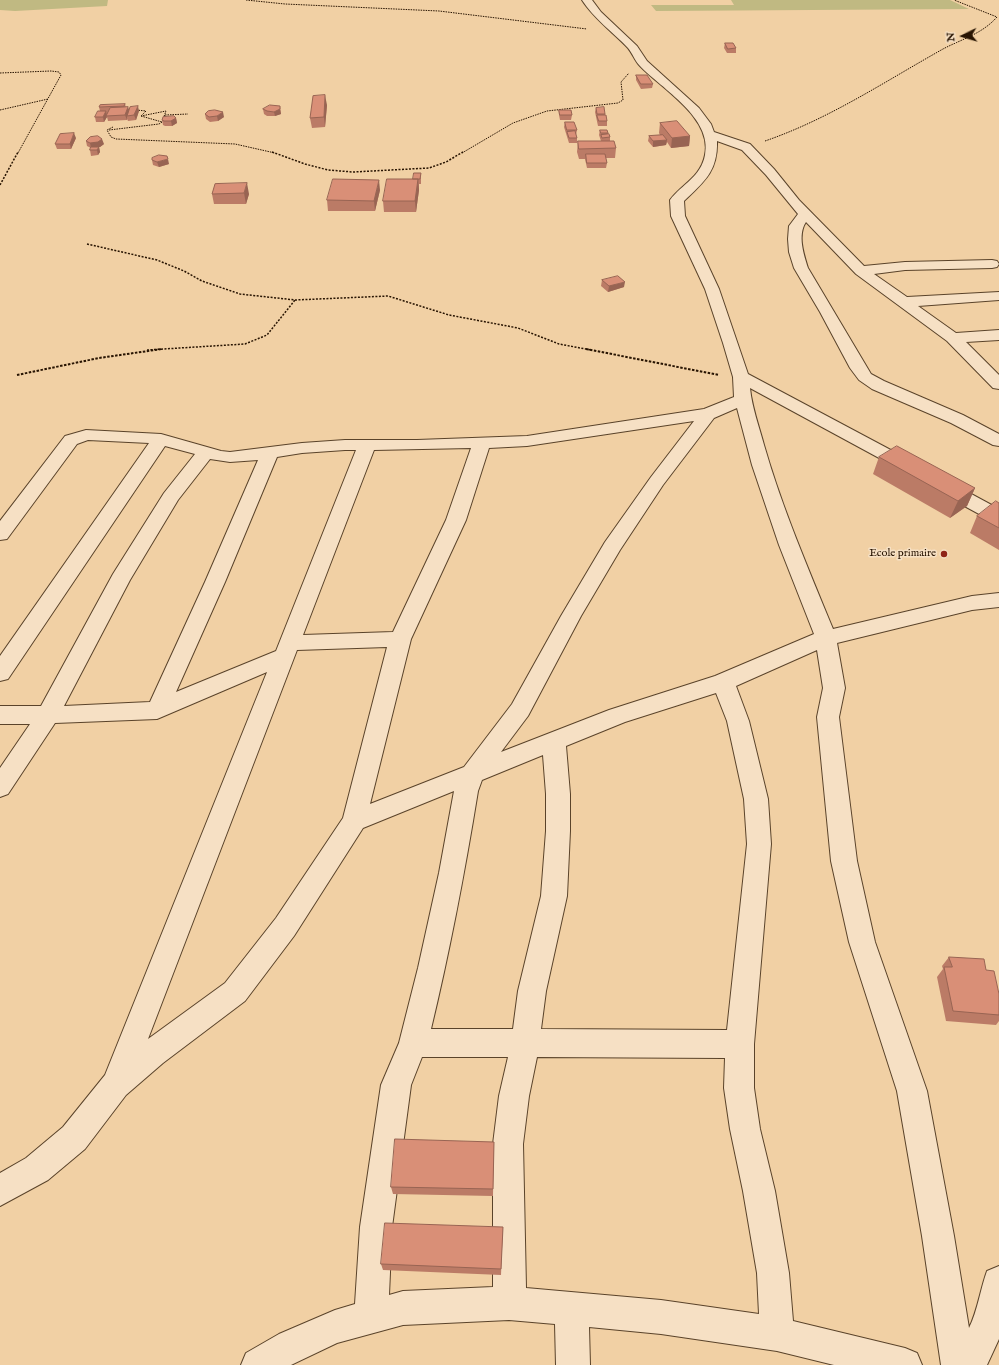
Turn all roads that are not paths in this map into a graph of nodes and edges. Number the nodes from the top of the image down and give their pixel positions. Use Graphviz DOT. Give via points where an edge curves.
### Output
graph roads {
  1 [pos="587,0"];
  2 [pos="710,134"];
  3 [pos="805,214"];
  4 [pos="992,264"];
  5 [pos="861,271"];
  6 [pos="999,296"];
  7 [pos="904,302"];
  8 [pos="999,335"];
  9 [pos="954,338"];
  10 [pos="993,371"];
  11 [pos="741,378"];
  12 [pos="999,384"];
  13 [pos="743,400"];
  14 [pos="708,414"];
  15 [pos="161,439"];
  16 [pos="999,441"];
  17 [pos="482,442"];
  18 [pos="367,445"];
  19 [pos="205,453"];
  20 [pos="270,453"];
  21 [pos="999,517"];
  22 [pos="0,534"];
  23 [pos="999,600"];
  24 [pos="826,638"];
  25 [pos="400,639"];
  26 [pos="286,650"];
  27 [pos="0,673"];
  28 [pos="723,682"];
  29 [pos="157,710"];
  30 [pos="0,715"];
  31 [pos="48,715"];
  32 [pos="554,740"];
  33 [pos="473,772"];
  34 [pos="0,787"];
  35 [pos="354,821"];
  36 [pos="413,1042"];
  37 [pos="525,1044"];
  38 [pos="740,1044"];
  39 [pos="116,1085"];
  40 [pos="0,1190"];
  41 [pos="999,1283"];
  42 [pos="509,1303"];
  43 [pos="572,1308"];
  44 [pos="371,1316"];
  45 [pos="777,1334"];
  46 [pos="258,1365"];
  47 [pos="573,1365"];
  48 [pos="905,1365"];
  49 [pos="958,1365"];
  50 [pos="969,1365"];
  1 -- 2 [label="street" via="602,19 635,50 642,63 682,96"];
  2 -- 3 [label="street" via="746,147"];
  2 -- 11 [label="street" via="711,156 704,172 677,200 676,209 712,289"];
  3 -- 5 [label="street"];
  3 -- 16 [label="street" via="796,226 795,239 801,268 865,377"];
  4 -- 5 [label="street" via="905,266"];
  5 -- 7 [label="street"];
  6 -- 7 [label="street"];
  7 -- 9 [label="street"];
  8 -- 9 [label="street"];
  9 -- 10 [label="street"];
  10 -- 12 [label="street"];
  11 -- 13 [label="street"];
  11 -- 21 [label="street" via="803,409"];
  13 -- 14 [label="street"];
  13 -- 24 [label="street" via="761,465 786,538"];
  14 -- 17 [label="street" via="527,441"];
  14 -- 33 [label="street" via="657,481 612,547 520,710"];
  15 -- 19 [label="street"];
  15 -- 22 [label="street" via="86,435 71,440"];
  15 -- 27 [label="street"];
  17 -- 18 [label="street"];
  17 -- 25 [label="street" via="456,520"];
  18 -- 20 [label="street" via="302,448"];
  18 -- 26 [label="street"];
  19 -- 20 [label="street" via="230,457"];
  19 -- 31 [label="street" via="171,497 120,579"];
  20 -- 29 [label="street"];
  23 -- 24 [label="street" via="972,603"];
  24 -- 28 [label="street"];
  24 -- 49 [label="street" via="834,688 828,717 844,861 862,942 912,1091"];
  25 -- 26 [label="street"];
  25 -- 35 [label="street"];
  26 -- 29 [label="street"];
  26 -- 39 [label="street"];
  28 -- 32 [label="street" via="617,716"];
  28 -- 38 [label="street" via="746,750 756,799 759,844"];
  29 -- 31 [label="street"];
  30 -- 31 [label="street"];
  31 -- 34 [label="street"];
  32 -- 33 [label="street"];
  32 -- 37 [label="street" via="558,794 555,889 532,991"];
  33 -- 35 [label="street"];
  33 -- 36 [label="street" via="466,791 432,968"];
  35 -- 39 [label="street" via="285,928 235,992"];
  36 -- 37 [label="street"];
  36 -- 44 [label="street" via="396,1085 376,1227"];
  37 -- 38 [label="street"];
  37 -- 42 [label="street" via="514,1096 508,1144"];
  38 -- 45 [label="street" via="739,1088 773,1273"];
  39 -- 40 [label="street" via="74,1138 37,1169"];
  41 -- 50 [label="street" via="990,1321"];
  42 -- 43 [label="street"];
  42 -- 44 [label="street" via="403,1308"];
  43 -- 45 [label="street" via="661,1317"];
  43 -- 47 [label="street"];
  44 -- 46 [label="street" via="335,1327 291,1346"];
  45 -- 48 [label="street"];
}
